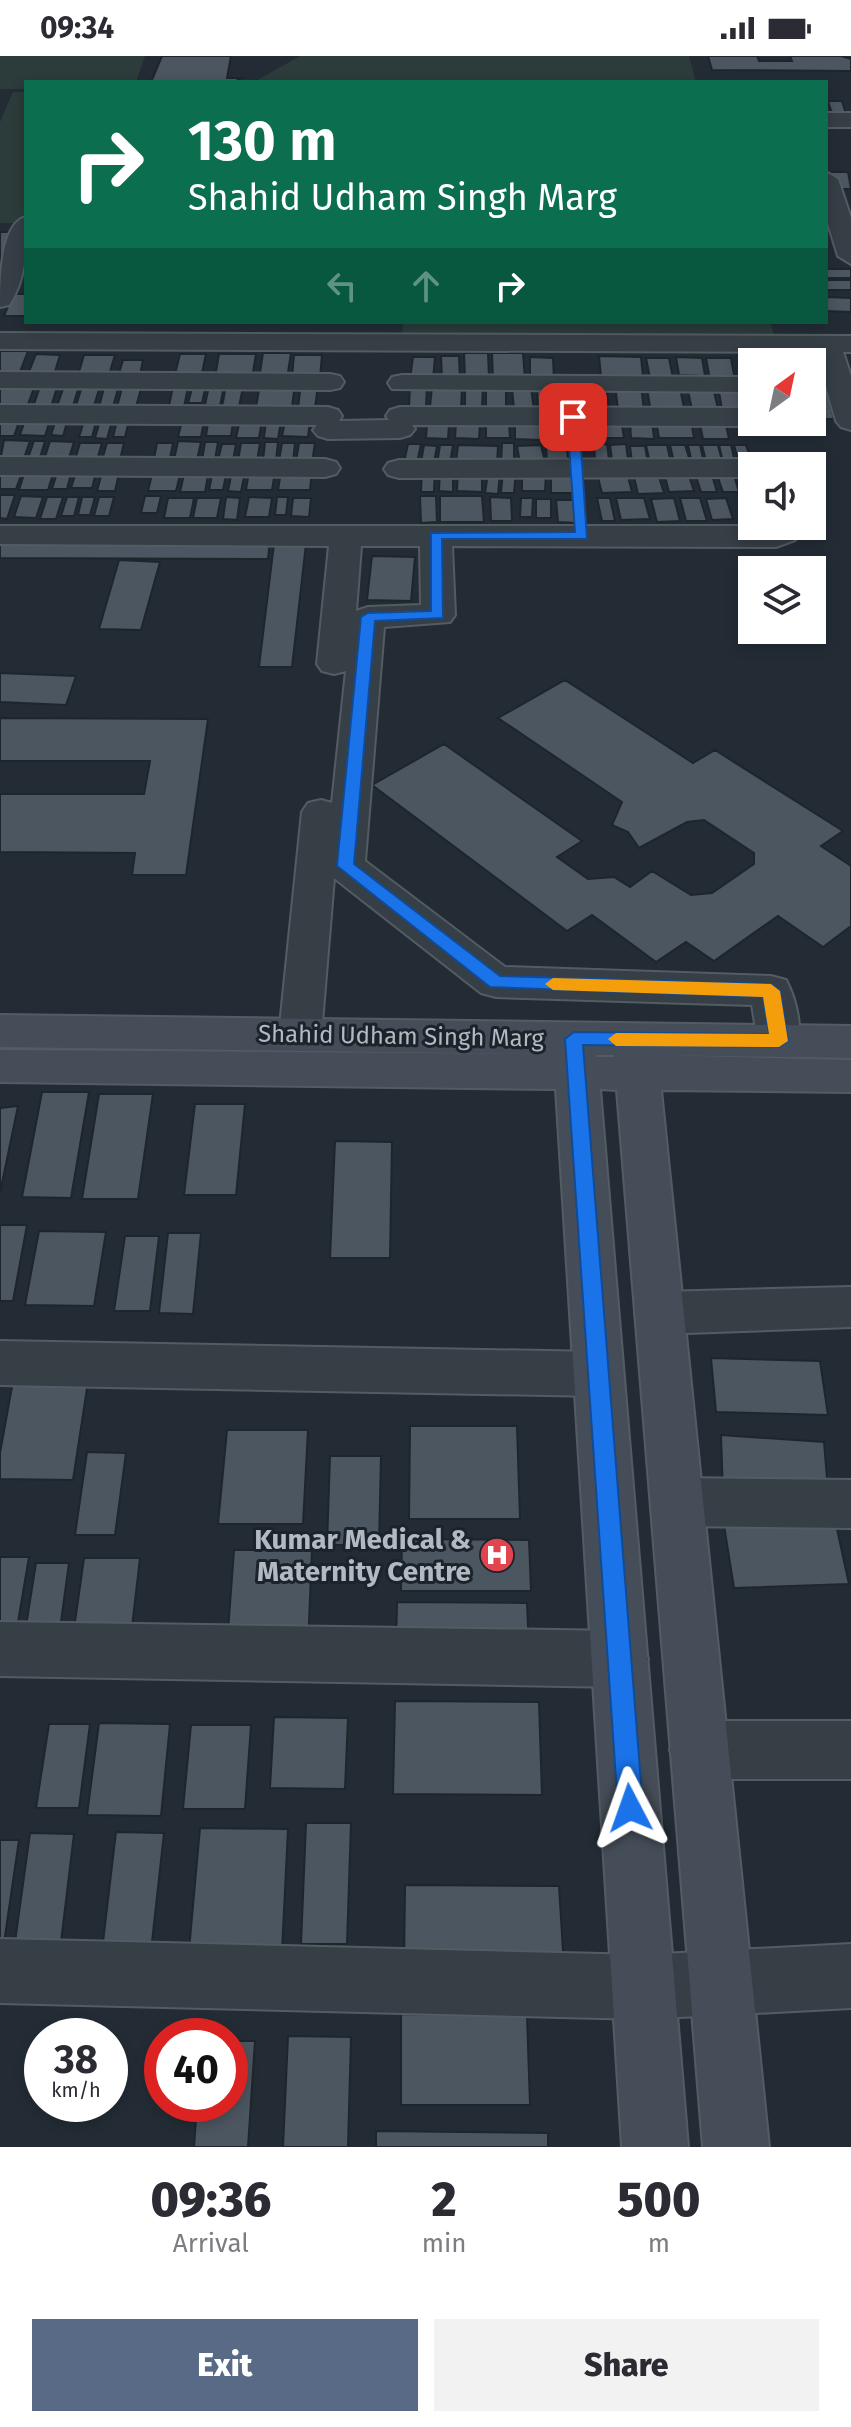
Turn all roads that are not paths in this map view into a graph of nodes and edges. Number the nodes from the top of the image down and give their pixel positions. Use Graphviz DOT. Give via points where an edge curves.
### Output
graph roads {
  1 [pos="828,120"];
  2 [pos="851,120"];
  3 [pos="828,169"];
  4 [pos="851,169"];
  5 [pos="833,190"];
  6 [pos="845,220"];
  7 [pos="20,253"];
  8 [pos="851,257"];
  9 [pos="828,258"];
  10 [pos="10,292"];
  11 [pos="785,333"];
  12 [pos="314,335"];
  13 [pos="394,336"];
  14 [pos="0,341"];
  15 [pos="168,341"];
  16 [pos="569,343"];
  17 [pos="739,344"];
  18 [pos="839,344"];
  19 [pos="740,348"];
  20 [pos="0,380"];
  21 [pos="158,381"];
  22 [pos="330,382"];
  23 [pos="402,383"];
  24 [pos="571,383"];
  25 [pos="738,392"];
  26 [pos="0,414"];
  27 [pos="151,415"];
  28 [pos="573,417"];
  29 [pos="738,417"];
  30 [pos="851,421"];
  31 [pos="328,423"];
  32 [pos="400,423"];
  33 [pos="0,466"];
  34 [pos="738,471"];
  35 [pos="131,501"];
  36 [pos="398,502"];
  37 [pos="580,502"];
  38 [pos="328,508"];
  39 [pos="738,531"];
  40 [pos="0,535"];
  41 [pos="436,535"];
  42 [pos="0,1031"];
  43 [pos="300,1035"];
  44 [pos="779,1041"];
  45 [pos="851,1042"];
  46 [pos="575,1056"];
  47 [pos="635,1057"];
  48 [pos="0,1066"];
  49 [pos="851,1076"];
  50 [pos="851,1307"];
  51 [pos="659,1313"];
  52 [pos="0,1363"];
  53 [pos="598,1374"];
  54 [pos="677,1502"];
  55 [pos="851,1504"];
  56 [pos="0,1649"];
  57 [pos="620,1659"];
  58 [pos="699,1750"];
  59 [pos="851,1750"];
  60 [pos="0,1971"];
  61 [pos="851,1976"];
  62 [pos="721,1981"];
  63 [pos="643,1987"];
  64 [pos="655,2147"];
  65 [pos="736,2147"];
  1 -- 2 [label="street"];
  3 -- 4 [label="street"];
  5 -- 6 [label="street"];
  6 -- 8 [label="street"];
  7 -- 10 [label="street"];
  8 -- 9 [label="street"];
  11 -- 17 [label="street"];
  11 -- 18 [label="street"];
  12 -- 13 [label="street"];
  12 -- 15 [label="street"];
  12 -- 22 [label="street"];
  13 -- 16 [label="street"];
  13 -- 23 [label="street"];
  14 -- 15 [label="street"];
  15 -- 21 [label="street"];
  16 -- 17 [label="street"];
  16 -- 24 [label="street"];
  17 -- 19 [label="street"];
  18 -- 30 [label="street"];
  20 -- 21 [label="street"];
  21 -- 22 [label="street"];
  21 -- 27 [label="street"];
  22 -- 31 [label="street"];
  23 -- 24 [label="street"];
  23 -- 32 [label="street"];
  24 -- 25 [label="street"];
  24 -- 28 [label="street"];
  26 -- 27 [label="street"];
  27 -- 31 [label="street"];
  27 -- 35 [label="street"];
  28 -- 29 [label="street"];
  28 -- 32 [label="street"];
  28 -- 37 [label="street"];
  31 -- 32 [label="street"];
  31 -- 38 [label="street"];
  32 -- 36 [label="street"];
  33 -- 35 [label="street"];
  34 -- 37 [label="street"];
  35 -- 38 [label="street"];
  35 -- 38 [label="street"];
  35 -- 40 [label="street"];
  36 -- 37 [label="street"];
  36 -- 38 [label="street"];
  36 -- 41 [label="street"];
  37 -- 39 [label="street"];
  37 -- 41 [label="street"];
  38 -- 43 [label="street"];
  41 -- 44 [label="street" via="438,615 368,617 345,866 496,982 771,991"];
  42 -- 43 [label="street, Shahid Udham Singh Marg"];
  43 -- 46 [label="street, Shahid Udham Singh Marg"];
  44 -- 45 [label="street, Shahid Udham Singh Marg"];
  44 -- 47 [label="street, Shahid Udham Singh Marg"];
  46 -- 47 [label="street, Shahid Udham Singh Marg"];
  46 -- 48 [label="street, Shahid Udham Singh Marg"];
  46 -- 53 [label="street"];
  47 -- 49 [label="street, Shahid Udham Singh Marg"];
  47 -- 51 [label="street"];
  50 -- 51 [label="street"];
  51 -- 54 [label="street"];
  52 -- 53 [label="street"];
  53 -- 57 [label="street"];
  54 -- 55 [label="street"];
  54 -- 58 [label="street"];
  56 -- 57 [label="street"];
  57 -- 63 [label="street"];
  58 -- 59 [label="street"];
  58 -- 62 [label="street"];
  60 -- 63 [label="street"];
  61 -- 62 [label="street"];
  62 -- 63 [label="street"];
  62 -- 65 [label="street"];
  63 -- 64 [label="street"];
}
